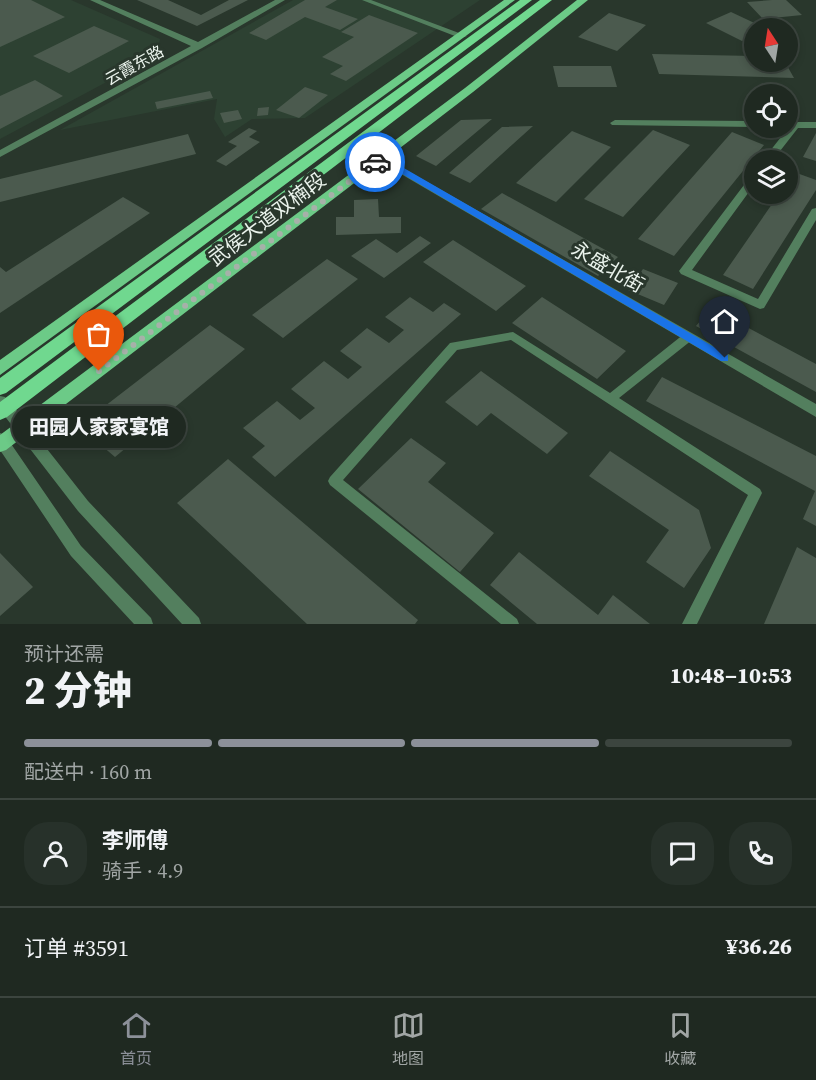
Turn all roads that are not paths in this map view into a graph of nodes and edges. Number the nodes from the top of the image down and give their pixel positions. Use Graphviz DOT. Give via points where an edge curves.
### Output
graph roads {
  1 [pos="94,0"];
  2 [pos="281,0"];
  3 [pos="365,0"];
  4 [pos="510,0"];
  5 [pos="527,0"];
  6 [pos="547,0"];
  7 [pos="583,0"];
  8 [pos="463,36"];
  9 [pos="199,46"];
  10 [pos="615,123"];
  11 [pos="744,124"];
  12 [pos="798,125"];
  13 [pos="816,125"];
  14 [pos="0,154"];
  15 [pos="380,158"];
  16 [pos="744,192"];
  17 [pos="816,211"];
  18 [pos="688,337"];
  19 [pos="0,369"];
  20 [pos="0,388"];
  21 [pos="610,399"];
  22 [pos="0,401"];
  23 [pos="816,411"];
  24 [pos="0,412"];
  25 [pos="24,428"];
  26 [pos="1,442"];
  27 [pos="145,624"];
  28 [pos="193,624"];
  29 [pos="512,624"];
  30 [pos="689,624"];
  1 -- 9 [label="street"];
  2 -- 9 [label="street, 云霞东路"];
  3 -- 8 [label="lane"];
  4 -- 8 [label="main road, 武侯大道双楠段"];
  5 -- 20 [label="highway"];
  6 -- 24 [label="highway"];
  7 -- 15 [label="main road, 武侯大道双楠段"];
  8 -- 19 [label="main road, 武侯大道双楠段"];
  9 -- 14 [label="street, 云霞东路"];
  10 -- 11 [label="street"];
  12 -- 13 [label="street"];
  15 -- 18 [label="street, 永盛北街"];
  15 -- 25 [label="main road, 武侯大道双楠段"];
  16 -- 17 [label="street" via="685,272 760,306"];
  18 -- 21 [label="lane"];
  18 -- 23 [label="street, 永盛北街"];
  21 -- 29 [label="lane" via="513,336 454,346 334,481"];
  21 -- 30 [label="lane" via="756,493"];
  22 -- 25 [label="street"];
  25 -- 26 [label="main road, 武侯大道双楠段"];
  25 -- 28 [label="street" via="68,488"];
  26 -- 27 [label="street" via="76,551"];
}
